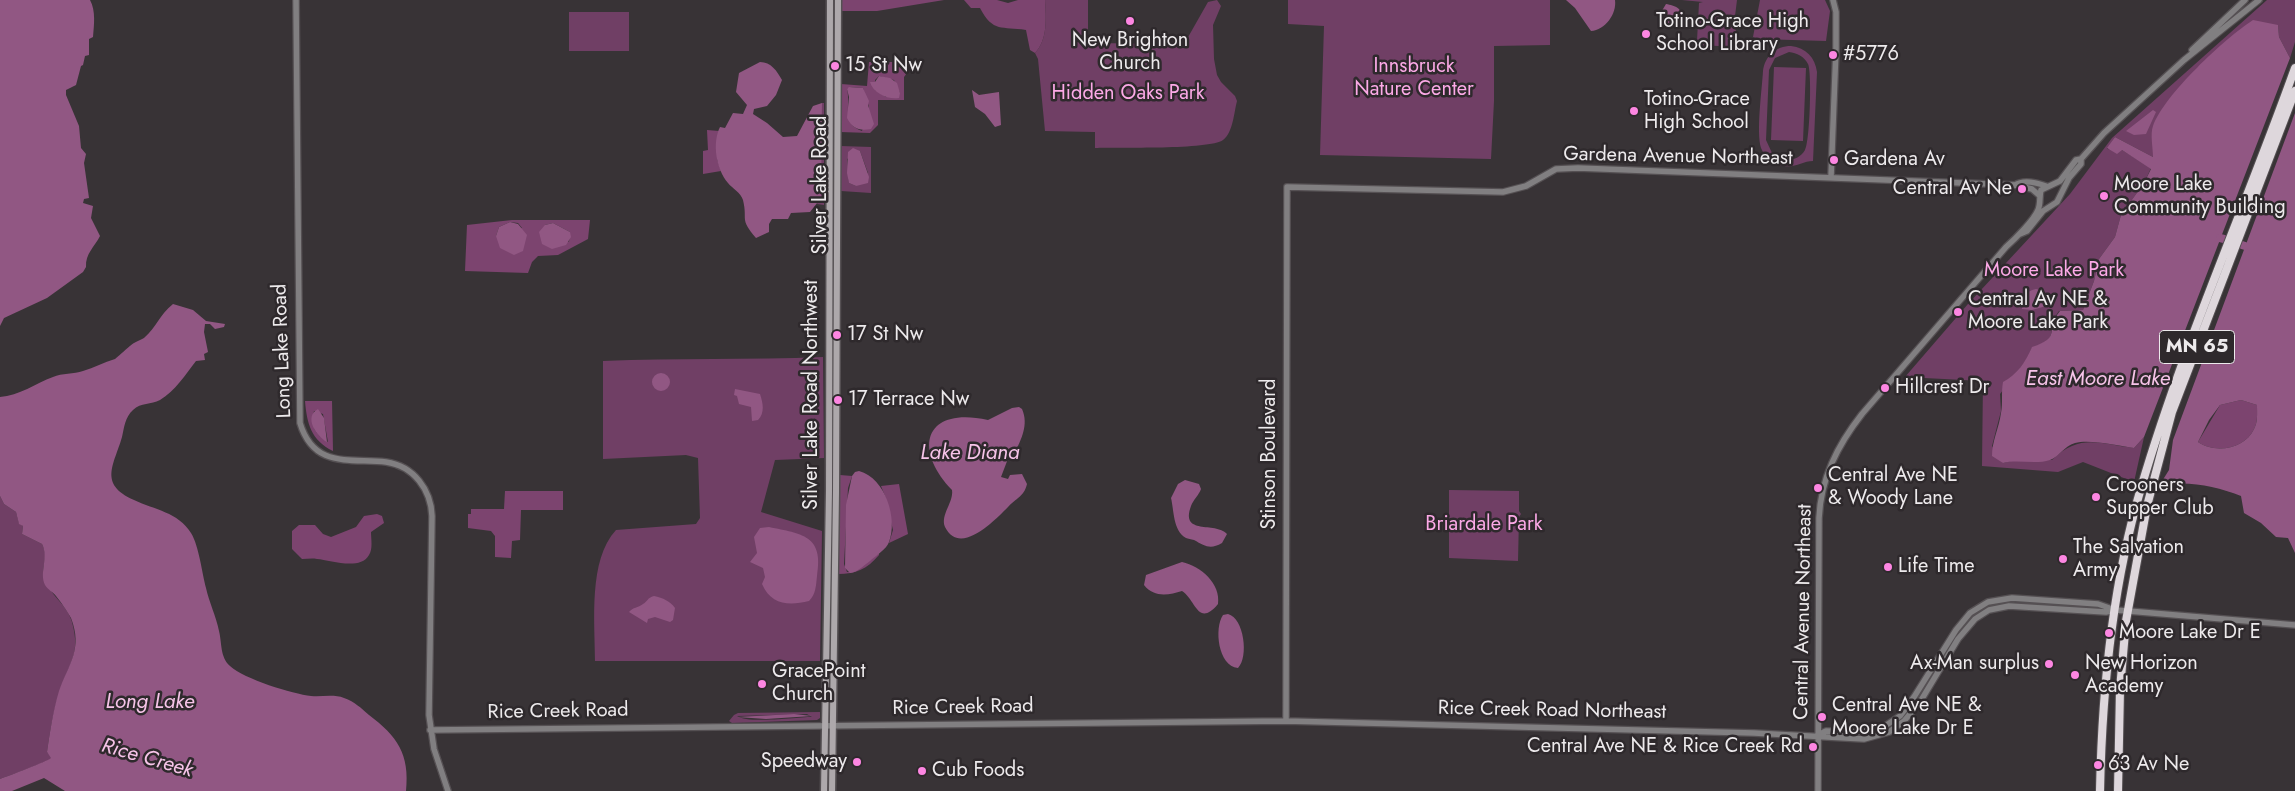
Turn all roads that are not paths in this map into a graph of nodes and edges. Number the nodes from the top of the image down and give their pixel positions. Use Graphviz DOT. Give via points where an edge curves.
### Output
graph roads {
  1 [pos="296,0"];
  2 [pos="830,0"];
  3 [pos="838,0"];
  4 [pos="1833,0"];
  5 [pos="2245,0"];
  6 [pos="2259,0"];
  7 [pos="2184,60"];
  8 [pos="2295,68"];
  9 [pos="2295,91"];
  10 [pos="2081,159"];
  11 [pos="1831,177"];
  12 [pos="2015,184"];
  13 [pos="2048,186"];
  14 [pos="1287,187"];
  15 [pos="2060,194"];
  16 [pos="2040,198"];
  17 [pos="2051,205"];
  18 [pos="2020,234"];
  19 [pos="2115,610"];
  20 [pos="2127,611"];
  21 [pos="2295,625"];
  22 [pos="1286,721"];
  23 [pos="824,725"];
  24 [pos="833,725"];
  25 [pos="430,730"];
  26 [pos="1818,735"];
  27 [pos="448,791"];
  28 [pos="824,791"];
  29 [pos="832,791"];
  30 [pos="1818,791"];
  31 [pos="2100,791"];
  32 [pos="2118,791"];
  1 -- 25 [label="street, Long Lake Road" via="300,423 306,437 322,453 342,461 395,464 414,476 428,495 432,516"];
  2 -- 23 [label="main road, Silver Lake Road Northwest" via="829,481"];
  3 -- 24 [label="main road, Silver Lake Road"];
  4 -- 11 [label="street" via="1836,49"];
  5 -- 7 [label="street"];
  6 -- 7 [label="street"];
  7 -- 10 [label="street" via="2104,133"];
  8 -- 19 [label="highway, MN 65" via="2156,436 2132,523"];
  9 -- 20 [label="highway, MN 65" via="2172,412 2146,506"];
  10 -- 13 [label="street" via="2076,160 2060,181"];
  10 -- 15 [label="street" via="2081,164"];
  11 -- 12 [label="street, Gardena Avenue Northeast"];
  11 -- 14 [label="street, Gardena Avenue Northeast" via="1578,168 1556,169 1526,186 1502,192"];
  12 -- 13 [label="street"];
  12 -- 16 [label="street, Gardena Avenue Northeast" via="2032,189"];
  13 -- 15 [label="street" via="2055,187"];
  13 -- 16 [label="street" via="2042,190"];
  14 -- 22 [label="street, Stinson Boulevard"];
  15 -- 17 [label="street" via="2057,202"];
  16 -- 17 [label="street"];
  16 -- 18 [label="street, Central Avenue Northeast" via="2038,212 2020,230"];
  17 -- 18 [label="street, Central Avenue Northeast" via="2027,231"];
  18 -- 26 [label="street, Central Avenue Northeast" via="1862,414 1843,438 1830,466 1821,496 1819,518"];
  19 -- 20 [label="street"];
  19 -- 26 [label="street, Rice Creek Road Northeast" via="2009,606 1989,610 1975,619 1958,639 1920,702 1899,726 1882,735 1864,739"];
  19 -- 26 [label="street, Rice Creek Road Northeast" via="2098,604 2012,598 1988,602 1970,613 1956,630 1900,716 1885,726 1865,731 1826,731"];
  19 -- 31 [label="highway, MN 65" via="2103,718"];
  20 -- 21 [label="street"];
  20 -- 32 [label="highway, MN 65" via="2120,689"];
  22 -- 24 [label="street, Rice Creek Road"];
  22 -- 26 [label="street, Rice Creek Road Northeast"];
  23 -- 24 [label="street, Rice Creek Road"];
  23 -- 25 [label="street, Rice Creek Road"];
  23 -- 28 [label="main road, Silver Lake Road Northwest"];
  24 -- 29 [label="main road, Silver Lake Road"];
  25 -- 27 [label="street, Long Lake Road"];
  26 -- 30 [label="street, Central Avenue Northeast"];
}
